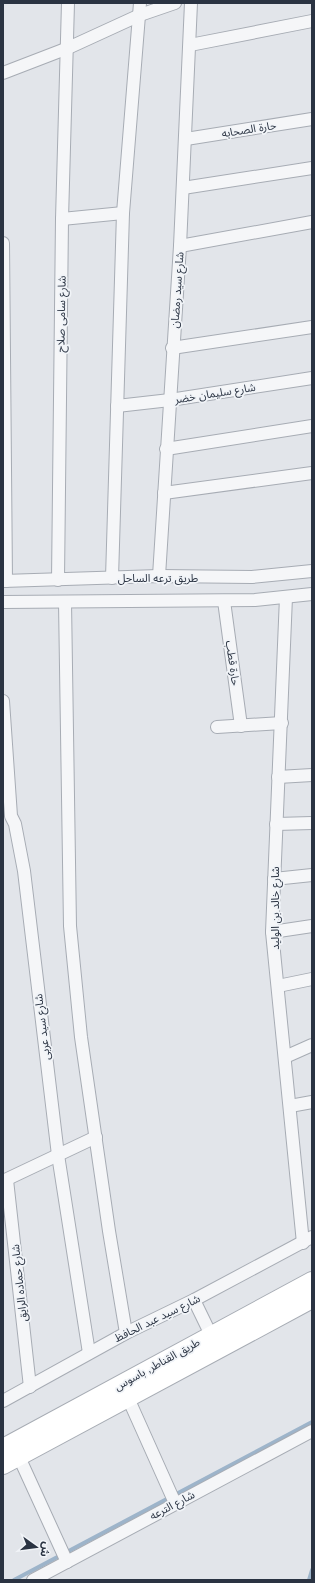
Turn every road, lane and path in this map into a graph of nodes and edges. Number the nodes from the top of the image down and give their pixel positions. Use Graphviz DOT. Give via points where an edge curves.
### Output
graph roads {
  1 [pos="68,3"];
  2 [pos="175,3"];
  3 [pos="192,3"];
  4 [pos="140,9"];
  5 [pos="312,22"];
  6 [pos="190,45"];
  7 [pos="68,48"];
  8 [pos="3,73"];
  9 [pos="312,119"];
  10 [pos="186,139"];
  11 [pos="312,168"];
  12 [pos="183,188"];
  13 [pos="123,213"];
  14 [pos="62,219"];
  15 [pos="312,222"];
  16 [pos="3,243"];
  17 [pos="180,246"];
  18 [pos="312,327"];
  19 [pos="172,348"];
  20 [pos="312,378"];
  21 [pos="170,400"];
  22 [pos="117,406"];
  23 [pos="312,426"];
  24 [pos="166,449"];
  25 [pos="312,473"];
  26 [pos="164,493"];
  27 [pos="312,571"];
  28 [pos="159,576"];
  29 [pos="112,578"];
  30 [pos="58,580"];
  31 [pos="5,581"];
  32 [pos="312,594"];
  33 [pos="286,597"];
  34 [pos="224,601"];
  35 [pos="3,602"];
  36 [pos="65,602"];
  37 [pos="3,701"];
  38 [pos="282,724"];
  39 [pos="242,726"];
  40 [pos="217,727"];
  41 [pos="312,775"];
  42 [pos="278,777"];
  43 [pos="312,823"];
  44 [pos="276,824"];
  45 [pos="312,875"];
  46 [pos="274,879"];
  47 [pos="312,926"];
  48 [pos="272,932"];
  49 [pos="312,979"];
  50 [pos="278,986"];
  51 [pos="312,1044"];
  52 [pos="285,1057"];
  53 [pos="312,1102"];
  54 [pos="290,1106"];
  55 [pos="96,1137"];
  56 [pos="58,1156"];
  57 [pos="5,1180"];
  58 [pos="307,1240"];
  59 [pos="312,1282"];
  60 [pos="312,1299"];
  61 [pos="194,1300"];
  62 [pos="126,1333"];
  63 [pos="211,1336"];
  64 [pos="89,1353"];
  65 [pos="30,1386"];
  66 [pos="128,1398"];
  67 [pos="3,1401"];
  68 [pos="312,1431"];
  69 [pos="3,1448"];
  70 [pos="19,1457"];
  71 [pos="3,1465"];
  72 [pos="175,1503"];
  73 [pos="67,1562"];
  74 [pos="33,1580"];
  1 -- 7 [label="street, شارع سامى صلاح"];
  2 -- 4 [label="street"];
  3 -- 6 [label="street, شارع سيد رمضان"];
  4 -- 7 [label="street"];
  4 -- 13 [label="street"];
  5 -- 6 [label="street"];
  6 -- 10 [label="street, شارع سيد رمضان"];
  7 -- 8 [label="street"];
  7 -- 14 [label="street, شارع سامى صلاح"];
  9 -- 10 [label="street, حارة الصحابه"];
  10 -- 12 [label="street, شارع سيد رمضان"];
  11 -- 12 [label="street"];
  12 -- 17 [label="street, شارع سيد رمضان"];
  13 -- 14 [label="street"];
  13 -- 22 [label="street"];
  14 -- 30 [label="street, شارع سامى صلاح"];
  15 -- 17 [label="street"];
  16 -- 31 [label="street"];
  17 -- 19 [label="street, شارع سيد رمضان"];
  18 -- 19 [label="street"];
  19 -- 21 [label="street, شارع سيد رمضان"];
  20 -- 21 [label="street, شارع سليمان خضر"];
  21 -- 22 [label="street, شارع سليمان خضر"];
  21 -- 24 [label="street, شارع سيد رمضان"];
  22 -- 29 [label="street"];
  23 -- 24 [label="street"];
  24 -- 26 [label="street, شارع سيد رمضان"];
  25 -- 26 [label="street"];
  26 -- 28 [label="street, شارع سيد رمضان"];
  27 -- 28 [label="street, طريق ترعه الساحل" via="252,576"];
  28 -- 29 [label="street, طريق ترعه الساحل"];
  29 -- 30 [label="street, طريق ترعه الساحل"];
  30 -- 31 [label="street, طريق ترعه الساحل"];
  32 -- 33 [label="street, طريق ترعه الساحل"];
  33 -- 34 [label="street, طريق ترعه الساحل"];
  33 -- 38 [label="street, شارع خالد بن الوليد"];
  34 -- 36 [label="street, طريق ترعه الساحل"];
  34 -- 39 [label="street, حارة قطب"];
  35 -- 36 [label="street, طريق ترعه الساحل"];
  36 -- 55 [label="street" via="70,926 81,1037"];
  37 -- 56 [label="street, شارع سيد عربى" via="11,816 15,824 24,871"];
  38 -- 39 [label="street"];
  38 -- 42 [label="street, شارع خالد بن الوليد"];
  39 -- 40 [label="street"];
  41 -- 42 [label="street"];
  42 -- 44 [label="street, شارع خالد بن الوليد"];
  43 -- 44 [label="street"];
  44 -- 46 [label="street, شارع خالد بن الوليد"];
  45 -- 46 [label="street"];
  46 -- 48 [label="street, شارع خالد بن الوليد"];
  47 -- 48 [label="street"];
  48 -- 50 [label="street, شارع خالد بن الوليد"];
  49 -- 50 [label="street"];
  50 -- 52 [label="street, شارع خالد بن الوليد"];
  51 -- 52 [label="street"];
  52 -- 54 [label="street, شارع خالد بن الوليد"];
  53 -- 54 [label="street"];
  54 -- 58 [label="street, شارع خالد بن الوليد"];
  55 -- 56 [label="street"];
  55 -- 62 [label="street"];
  56 -- 57 [label="street"];
  56 -- 64 [label="street, شارع سيد عربى"];
  57 -- 65 [label="street, شارع حماده الرايق"];
  58 -- 61 [label="street, شارع سيد عبد الحافظ"];
  59 -- 63 [label="main road, طريق القناطر, باسوس"];
  60 -- 66 [label="main road, طريق القناطر, باسوس"];
  61 -- 62 [label="street, شارع سيد عبد الحافظ"];
  61 -- 63 [label="street"];
  62 -- 64 [label="street, شارع سيد عبد الحافظ"];
  63 -- 69 [label="main road, طريق القناطر, باسوس"];
  64 -- 65 [label="street, شارع سيد عبد الحافظ"];
  65 -- 67 [label="street, شارع سيد عبد الحافظ"];
  66 -- 70 [label="main road, طريق القناطر, باسوس"];
  66 -- 72 [label="street"];
  68 -- 72 [label="street, شارع الترعه"];
  70 -- 71 [label="main road, طريق القناطر, باسوس"];
  70 -- 73 [label="street"];
  72 -- 73 [label="street, شارع الترعه"];
  73 -- 74 [label="street, شارع الترعه"];
}
